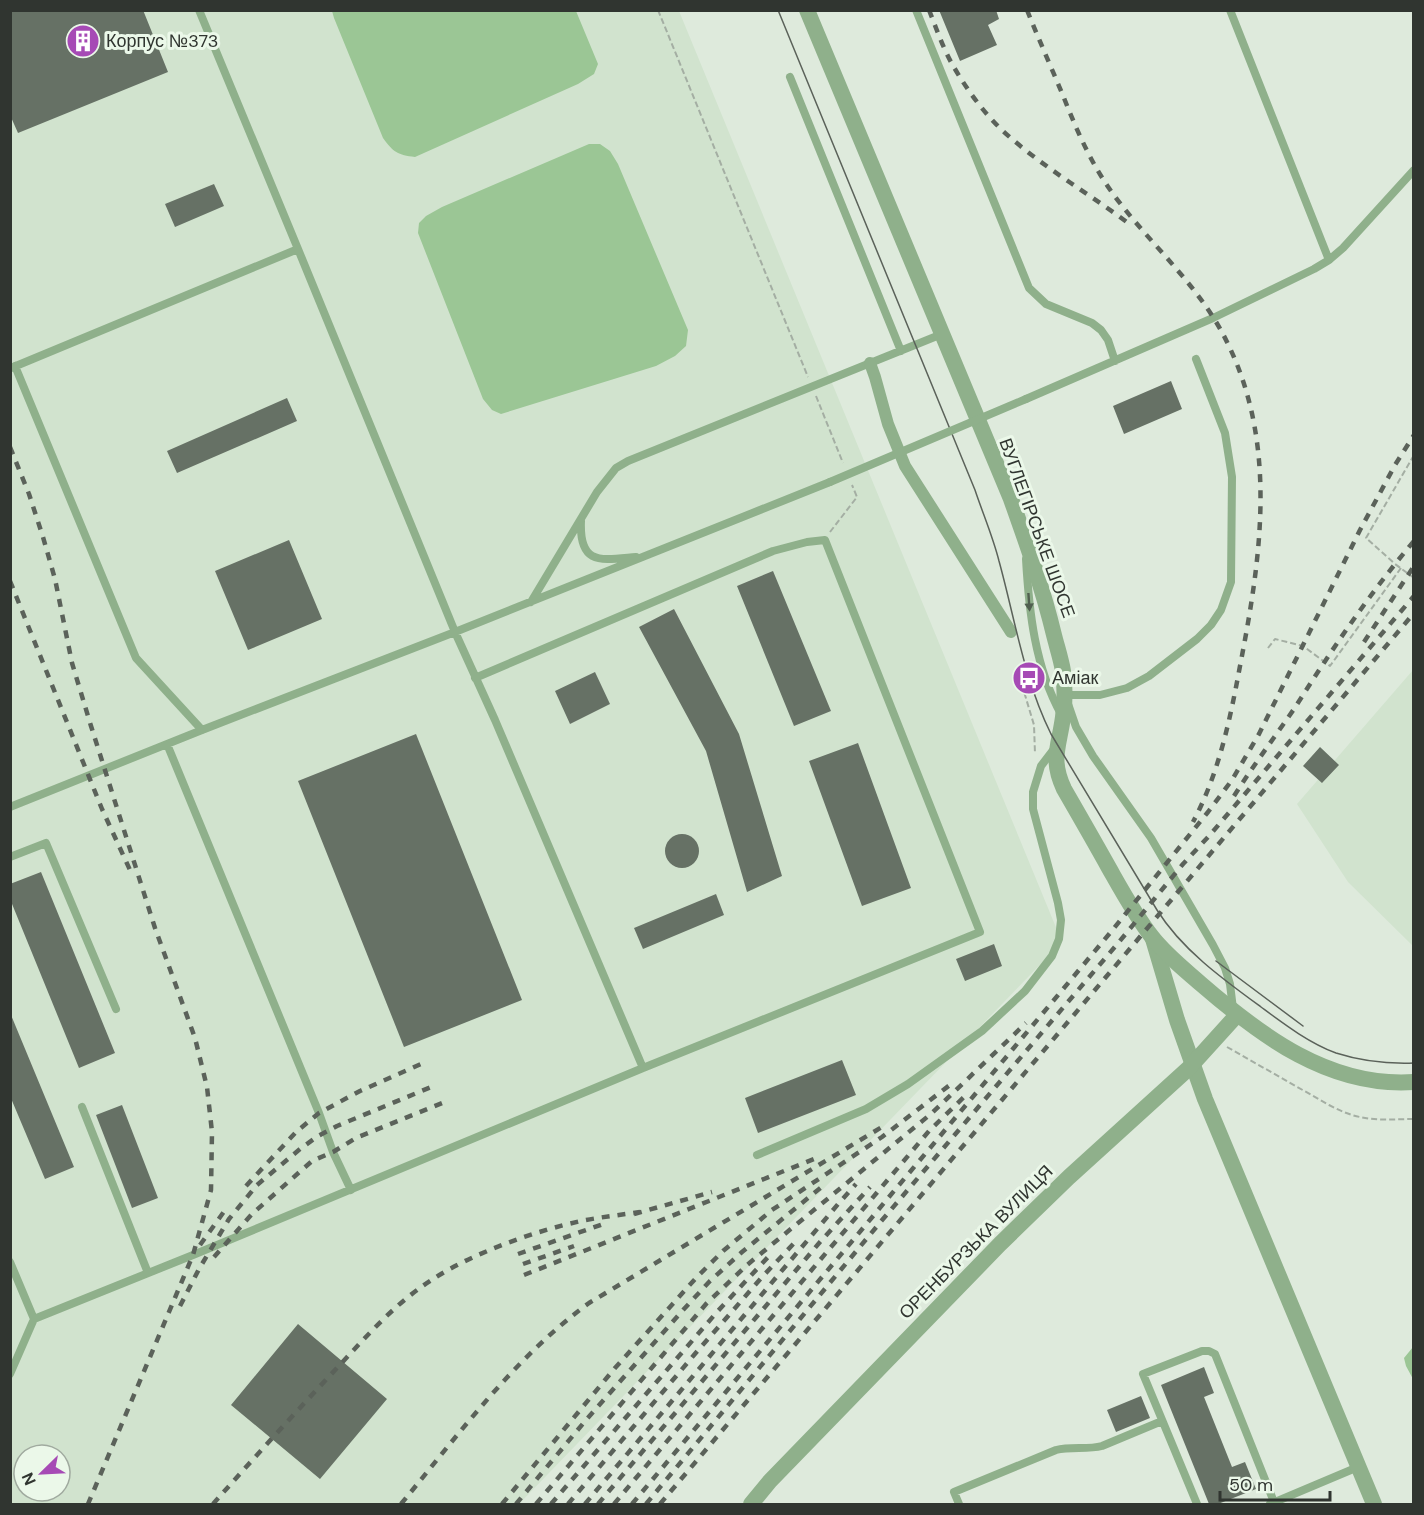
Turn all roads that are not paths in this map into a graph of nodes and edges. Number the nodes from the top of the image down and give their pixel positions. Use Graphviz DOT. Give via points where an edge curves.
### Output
graph roads {
  1 [pos="199,10"];
  2 [pos="807,10"];
  3 [pos="916,10"];
  4 [pos="1230,10"];
  5 [pos="790,77"];
  6 [pos="1413,170"];
  7 [pos="298,249"];
  8 [pos="1329,260"];
  9 [pos="942,334"];
  10 [pos="901,351"];
  11 [pos="1196,359"];
  12 [pos="1115,361"];
  13 [pos="870,363"];
  14 [pos="13,367"];
  15 [pos="581,518"];
  16 [pos="1026,543"];
  17 [pos="644,557"];
  18 [pos="531,602"];
  19 [pos="455,632"];
  20 [pos="1011,632"];
  21 [pos="476,678"];
  22 [pos="1065,695"];
  23 [pos="1063,718"];
  24 [pos="202,730"];
  25 [pos="167,744"];
  26 [pos="1057,744"];
  27 [pos="10,807"];
  28 [pos="10,857"];
  29 [pos="1153,939"];
  30 [pos="116,1010"];
  31 [pos="1235,1014"];
  32 [pos="1192,1065"];
  33 [pos="643,1068"];
  34 [pos="1413,1082"];
  35 [pos="82,1107"];
  36 [pos="757,1155"];
  37 [pos="351,1190"];
  38 [pos="10,1262"];
  39 [pos="148,1273"];
  40 [pos="34,1319"];
  41 [pos="10,1374"];
  42 [pos="1162,1421"];
  43 [pos="1358,1467"];
  44 [pos="1272,1503"];
  45 [pos="751,1504"];
  46 [pos="959,1504"];
  47 [pos="1197,1504"];
  48 [pos="1374,1504"];
  1 -- 7 [label="lane"];
  2 -- 9 [label="street, ВУГЛЕГІРСЬКЕ ШОСЕ"];
  3 -- 12 [label="lane" via="1029,288 1046,304 1101,330"];
  4 -- 8 [label="lane"];
  5 -- 10 [label="lane"];
  6 -- 8 [label="lane"];
  7 -- 14 [label="lane"];
  7 -- 19 [label="lane"];
  8 -- 12 [label="lane"];
  9 -- 10 [label="lane"];
  9 -- 16 [label="street, ВУГЛЕГІРСЬКЕ ШОСЕ"];
  10 -- 13 [label="lane"];
  11 -- 22 [label="lane" via="1225,433 1232,477 1231,582 1221,610 1197,639 1149,676 1100,695"];
  12 -- 17 [label="lane, bridge"];
  13 -- 15 [label="lane" via="627,461 607,478"];
  13 -- 20 [label="street" via="905,466"];
  14 -- 24 [label="lane" via="136,658"];
  15 -- 17 [label="lane" via="580,538 591,555 607,560"];
  15 -- 18 [label="lane"];
  16 -- 22 [label="street, ВУГЛЕГІРСЬКЕ ШОСЕ" via="1051,619"];
  16 -- 23 [label="lane, one-way" via="1034,636 1052,698"];
  17 -- 18 [label="lane"];
  18 -- 19 [label="lane"];
  19 -- 21 [label="lane"];
  19 -- 24 [label="lane"];
  21 -- 33 [label="lane"];
  21 -- 33 [label="lane" via="772,551 825,540 980,932"];
  22 -- 23 [label="street, ВУГЛЕГІРСЬКЕ ШОСЕ"];
  22 -- 31 [label="lane" via="1076,727 1093,756 1151,838 1213,945 1225,968"];
  23 -- 26 [label="street, ВУГЛЕГІРСЬКЕ ШОСЕ"];
  24 -- 25 [label="lane"];
  25 -- 27 [label="lane"];
  25 -- 37 [label="lane"];
  26 -- 29 [label="street, ВУГЛЕГІРСЬКЕ ШОСЕ" via="1057,767 1064,789"];
  26 -- 36 [label="lane" via="1041,766 1033,792 1033,809 1061,920 1052,956 1025,991 982,1031 908,1084 866,1109"];
  28 -- 30 [label="lane" via="46,843"];
  29 -- 31 [label="street, ВУГЛЕГІРСЬКЕ ШОСЕ"];
  29 -- 32 [label="street"];
  31 -- 32 [label="street, ОРЕНБУРЗЬКА ВУЛИЦЯ"];
  31 -- 34 [label="street, ВУГЛЕГІРСЬКЕ ШОСЕ" via="1329,1070 1379,1082"];
  32 -- 43 [label="street"];
  32 -- 45 [label="street, ОРЕНБУРЗЬКА ВУЛИЦЯ" via="1000,1244"];
  33 -- 37 [label="lane"];
  35 -- 39 [label="lane"];
  37 -- 39 [label="lane"];
  38 -- 40 [label="lane"];
  39 -- 40 [label="lane"];
  40 -- 41 [label="lane"];
  42 -- 44 [label="lane" via="1143,1374 1202,1351 1215,1354"];
  42 -- 46 [label="lane" via="1102,1446 1063,1448 995,1475 954,1492"];
  42 -- 47 [label="lane"];
  43 -- 44 [label="lane"];
  43 -- 48 [label="street"];
}
